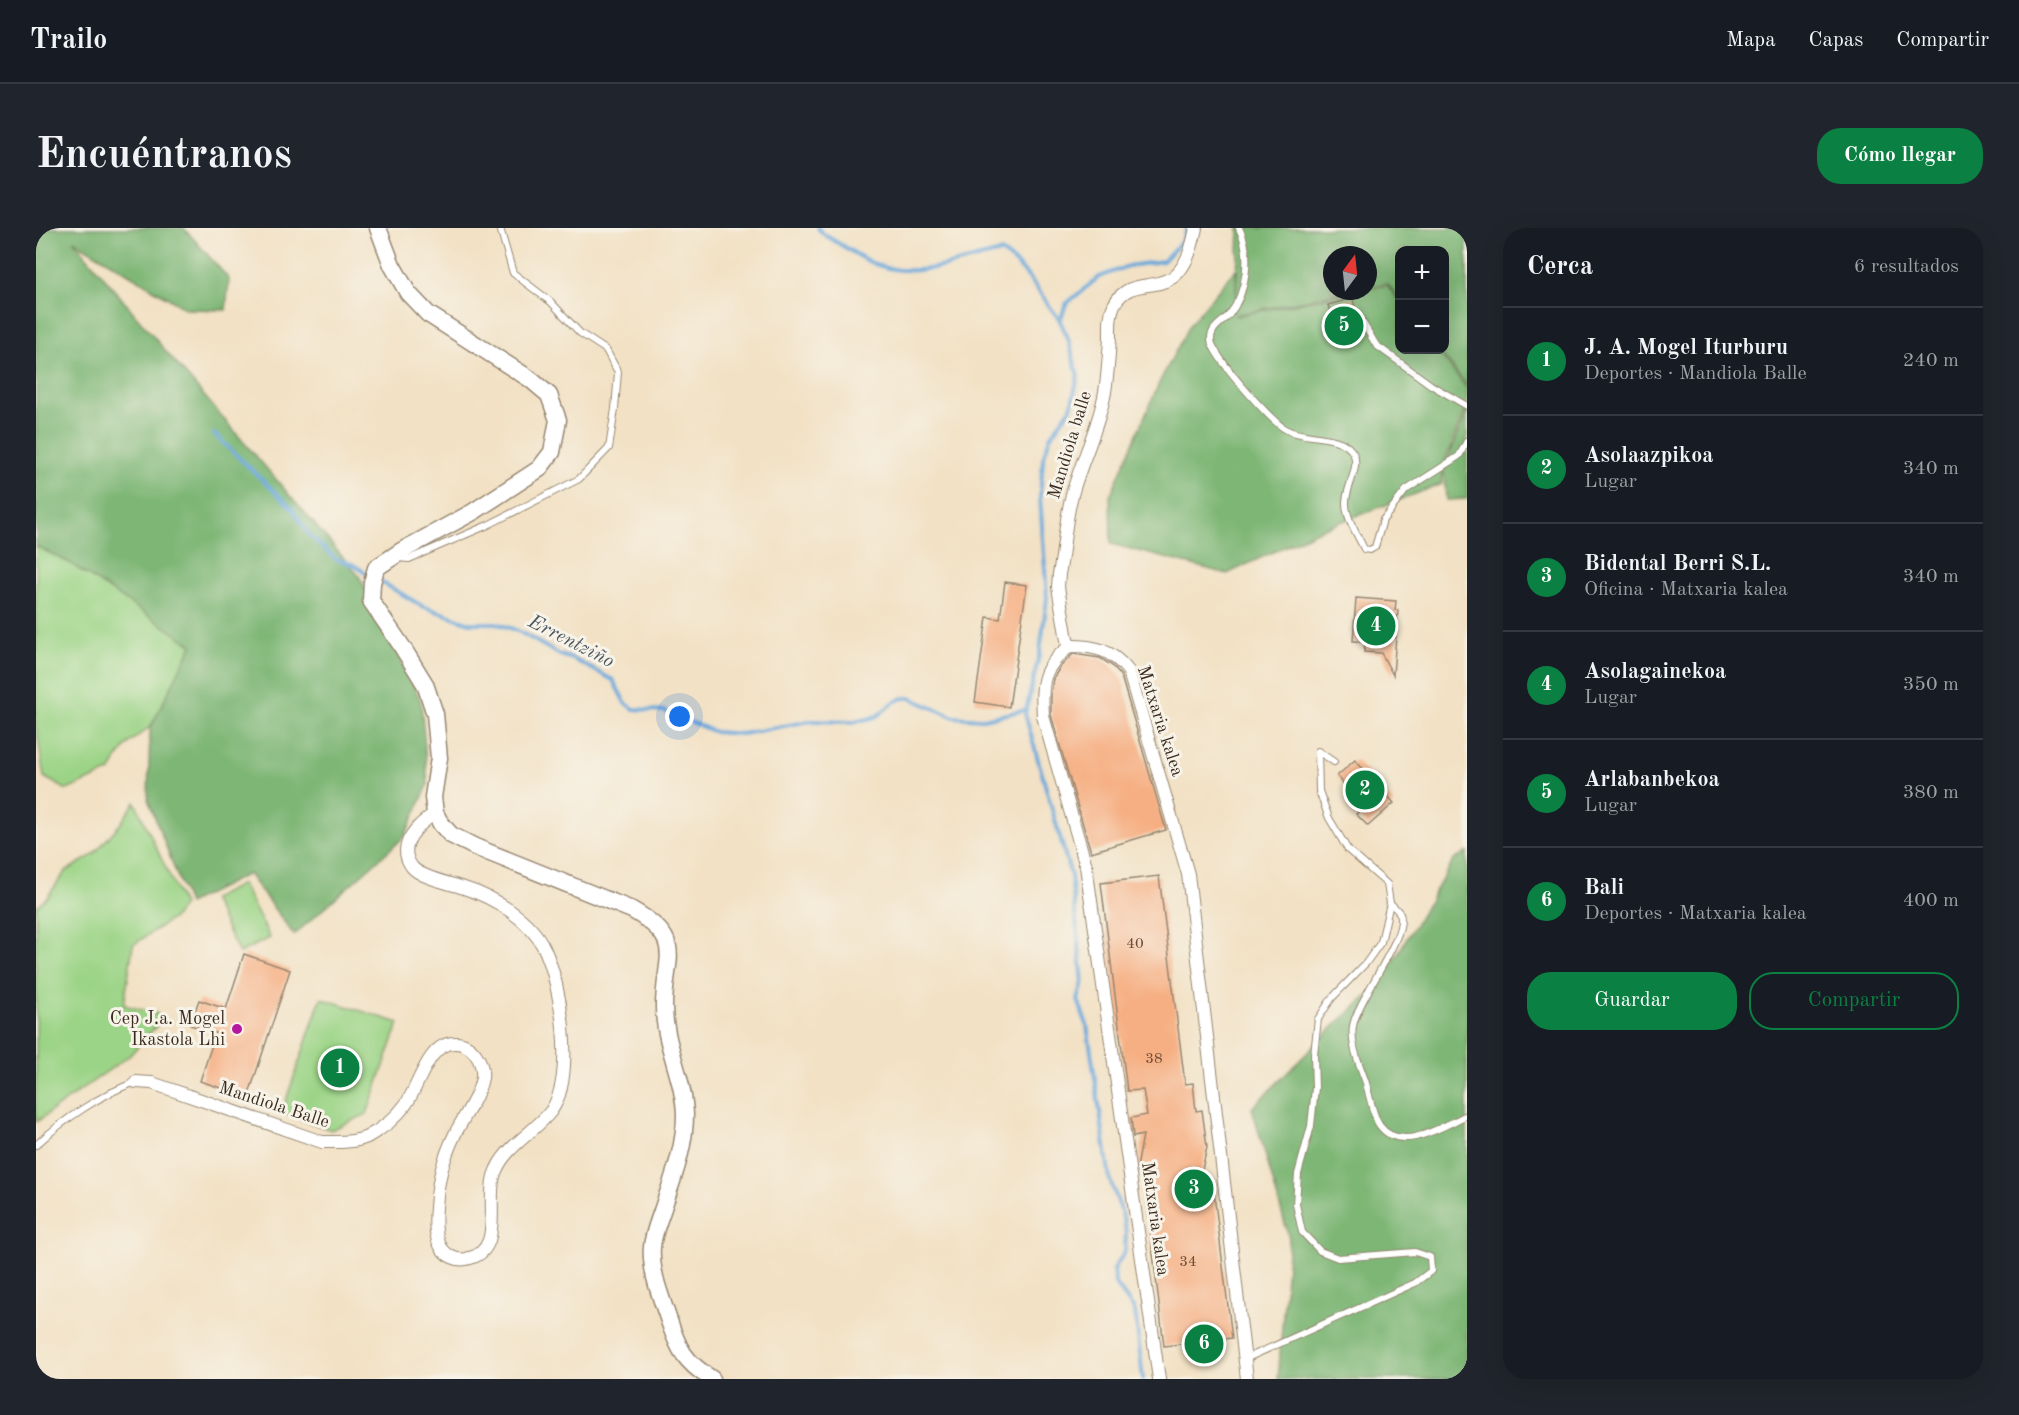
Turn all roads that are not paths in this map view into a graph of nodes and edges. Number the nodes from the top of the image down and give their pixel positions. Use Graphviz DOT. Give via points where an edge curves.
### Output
graph roads {
  1 [pos="378,228"];
  2 [pos="500,228"];
  3 [pos="1196,228"];
  4 [pos="1239,228"];
  5 [pos="1363,323"];
  6 [pos="1467,406"];
  7 [pos="1467,441"];
  8 [pos="393,558"];
  9 [pos="1070,646"];
  10 [pos="1334,762"];
  11 [pos="435,813"];
  12 [pos="1390,903"];
  13 [pos="136,1082"];
  14 [pos="1467,1115"];
  15 [pos="36,1145"];
  16 [pos="1245,1360"];
  17 [pos="712,1379"];
  18 [pos="1159,1379"];
  19 [pos="1247,1379"];
  1 -- 8 [label="street" via="408,293 428,314 549,395 558,420 552,452 539,470"];
  2 -- 8 [label="lane" via="513,273 551,302 580,333 606,350 618,372 609,448 579,479 535,503 409,559"];
  3 -- 9 [label="street, Mandiola balle" via="1187,258 1174,276 1135,286 1122,294 1113,307 1105,393 1098,424 1073,489 1059,574"];
  4 -- 7 [label="lane" via="1247,256 1240,296 1229,315 1213,329 1211,340 1216,352 1268,416 1286,430 1344,443 1353,451 1356,463 1346,509 1364,549 1375,547 1383,520 1406,490 1459,456"];
  5 -- 6 [label="lane" via="1376,345"];
  8 -- 11 [label="street" via="376,568 371,601 425,684 435,714 439,758 433,797"];
  9 -- 16 [label="street, Matxaria kalea" via="1093,646 1110,654 1129,672 1188,874"];
  9 -- 18 [label="street, Matxaria kalea" via="1054,658 1045,675 1043,716 1086,866"];
  10 -- 12 [label="lane" via="1318,751 1319,791 1329,818 1348,850 1387,884"];
  11 -- 13 [label="street, Mandiola Balle" via="412,832 407,855 411,866 421,874 468,889 523,921 540,940 551,962 562,1018 562,1084 553,1109 515,1144 495,1174 491,1192 492,1231 484,1252 462,1260 451,1257 441,1249 435,1218 444,1160 482,1077 476,1054 465,1046 454,1042 441,1046 428,1060 405,1105 387,1124 366,1137 348,1142 322,1142 152,1083"];
  11 -- 17 [label="street" via="451,835 632,910 659,928 667,942 670,957 664,1007 685,1114 682,1142 656,1227 652,1263 677,1344 696,1370"];
  12 -- 14 [label="lane" via="1400,914 1401,924 1353,1024 1352,1041 1379,1125 1390,1135 1406,1139"];
  12 -- 16 [label="lane" via="1381,942 1318,1019 1316,1088 1296,1204 1302,1232 1320,1251 1338,1258 1414,1252 1430,1257 1431,1271 1415,1282"];
  13 -- 15 [label="lane" via="100,1098"];
  16 -- 19 [label="street, Matxaria kalea"];
}
